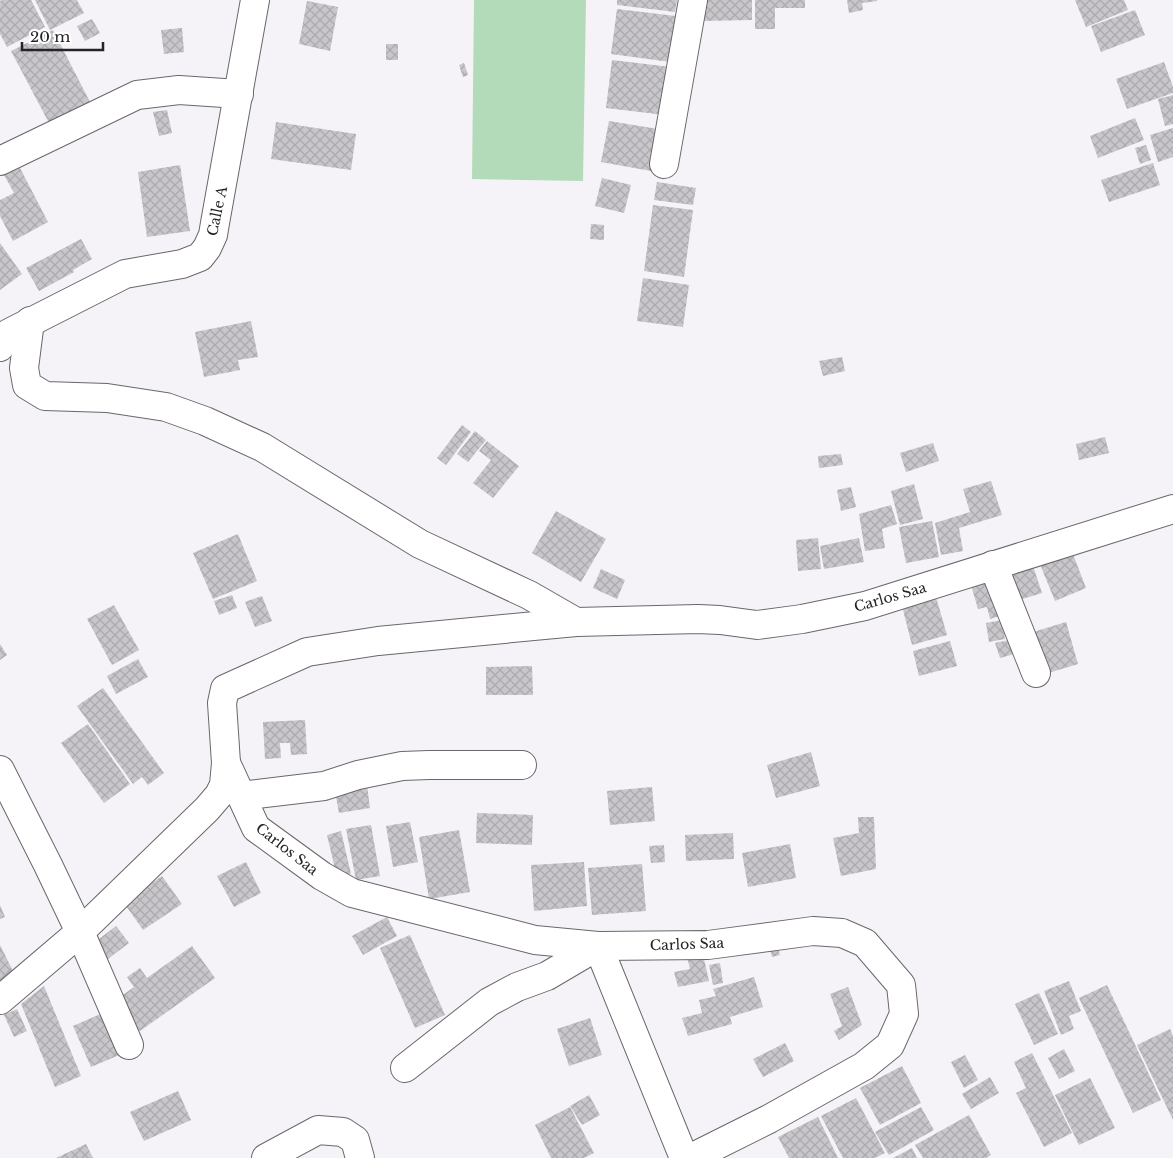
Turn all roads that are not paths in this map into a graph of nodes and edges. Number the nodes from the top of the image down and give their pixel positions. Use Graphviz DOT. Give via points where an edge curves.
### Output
graph roads {
  1 [pos="255,0"];
  2 [pos="693,0"];
  3 [pos="239,94"];
  4 [pos="0,161"];
  5 [pos="664,164"];
  6 [pos="30,321"];
  7 [pos="0,347"];
  8 [pos="1173,509"];
  9 [pos="993,565"];
  10 [pos="576,622"];
  11 [pos="1036,673"];
  12 [pos="226,764"];
  13 [pos="522,765"];
  14 [pos="0,770"];
  15 [pos="241,796"];
  16 [pos="80,932"];
  17 [pos="598,946"];
  18 [pos="0,1000"];
  19 [pos="129,1045"];
  20 [pos="405,1068"];
  21 [pos="266,1158"];
  22 [pos="360,1158"];
  23 [pos="684,1158"];
  24 [pos="692,1158"];
  1 -- 3 [label="street, Calle A"];
  2 -- 5 [label="street"];
  3 -- 4 [label="street" via="179,90 137,95"];
  3 -- 6 [label="street, Calle A" via="213,235 200,257 182,264 125,274"];
  6 -- 7 [label="street, Calle A" via="8,333"];
  6 -- 10 [label="street" via="24,368 27,385 46,396 107,398 166,407 205,421 262,447 420,544 529,595"];
  8 -- 9 [label="street, Carlos Saa"];
  9 -- 10 [label="street, Carlos Saa" via="865,606 802,619 757,625 698,619"];
  9 -- 11 [label="street"];
  10 -- 12 [label="street, Carlos Saa" via="378,641 307,652 226,689 222,703"];
  12 -- 15 [label="street, Carlos Saa"];
  12 -- 16 [label="street" via="224,784 207,809"];
  13 -- 15 [label="street" via="402,766 324,786"];
  14 -- 16 [label="street"];
  15 -- 17 [label="street, Carlos Saa" via="256,828 322,876 352,893 535,940"];
  16 -- 18 [label="street"];
  16 -- 19 [label="street"];
  17 -- 20 [label="street" via="547,976 489,1002"];
  17 -- 23 [label="street"];
  17 -- 24 [label="street, Carlos Saa" via="708,945 813,931 842,933 866,943 901,985 904,1014 890,1045 864,1066"];
  21 -- 22 [label="street" via="318,1130 344,1132 355,1140"];
}
